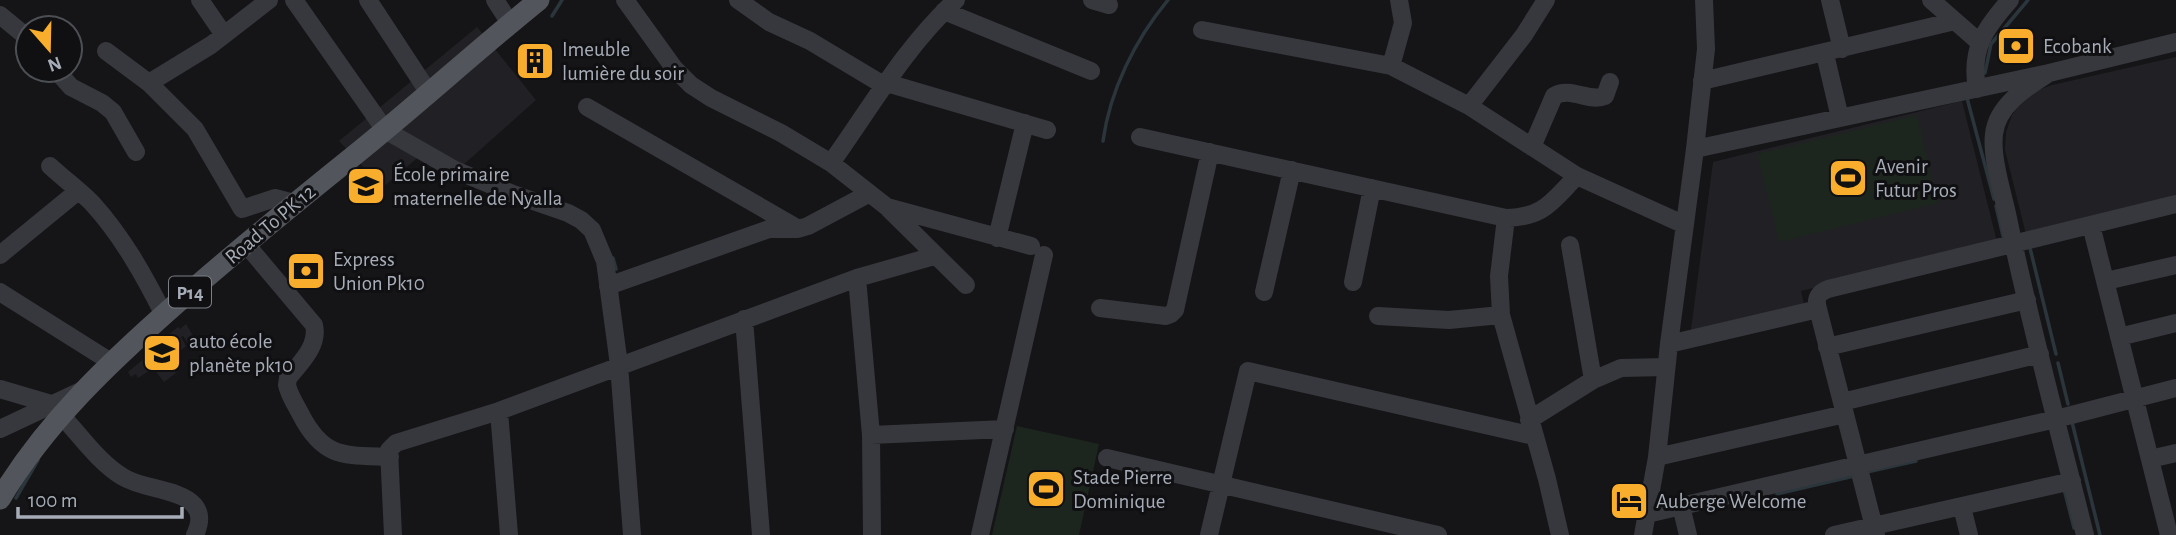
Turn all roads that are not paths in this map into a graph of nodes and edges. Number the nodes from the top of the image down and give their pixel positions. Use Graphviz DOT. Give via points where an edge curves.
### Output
graph roads {
  1 [pos="201,0"];
  2 [pos="269,0"];
  3 [pos="294,0"];
  4 [pos="368,0"];
  5 [pos="495,0"];
  6 [pos="539,0"];
  7 [pos="625,0"];
  8 [pos="738,0"];
  9 [pos="1091,0"];
  10 [pos="1399,0"];
  11 [pos="1545,0"];
  12 [pos="1704,0"];
  13 [pos="1830,0"];
  14 [pos="1931,0"];
  15 [pos="2010,0"];
  16 [pos="1109,5"];
  17 [pos="950,6"];
  18 [pos="0,15"];
  19 [pos="1955,22"];
  20 [pos="510,23"];
  21 [pos="14,26"];
  22 [pos="1202,30"];
  23 [pos="224,35"];
  24 [pos="1979,42"];
  25 [pos="2176,42"];
  26 [pos="106,51"];
  27 [pos="1834,52"];
  28 [pos="1391,66"];
  29 [pos="1091,71"];
  30 [pos="2049,73"];
  31 [pos="1702,81"];
  32 [pos="1610,82"];
  33 [pos="149,83"];
  34 [pos="68,84"];
  35 [pos="886,84"];
  36 [pos="1977,89"];
  37 [pos="429,93"];
  38 [pos="1469,106"];
  39 [pos="587,107"];
  40 [pos="1840,118"];
  41 [pos="1025,123"];
  42 [pos="385,130"];
  43 [pos="1048,130"];
  44 [pos="1140,137"];
  45 [pos="1532,147"];
  46 [pos="1695,149"];
  47 [pos="136,152"];
  48 [pos="1210,152"];
  49 [pos="831,163"];
  50 [pos="50,166"];
  51 [pos="1292,170"];
  52 [pos="1577,176"];
  53 [pos="1372,188"];
  54 [pos="78,191"];
  55 [pos="868,194"];
  56 [pos="294,203"];
  57 [pos="2176,205"];
  58 [pos="887,207"];
  59 [pos="1506,218"];
  60 [pos="1685,225"];
  61 [pos="2091,225"];
  62 [pos="798,229"];
  63 [pos="998,238"];
  64 [pos="245,243"];
  65 [pos="2013,243"];
  66 [pos="1570,244"];
  67 [pos="0,255"];
  68 [pos="934,256"];
  69 [pos="2176,265"];
  70 [pos="857,278"];
  71 [pos="2106,281"];
  72 [pos="1353,282"];
  73 [pos="966,285"];
  74 [pos="608,286"];
  75 [pos="0,292"];
  76 [pos="1264,292"];
  77 [pos="2027,300"];
  78 [pos="1100,308"];
  79 [pos="1818,309"];
  80 [pos="164,315"];
  81 [pos="1501,315"];
  82 [pos="1378,316"];
  83 [pos="744,319"];
  84 [pos="2176,323"];
  85 [pos="2119,337"];
  86 [pos="1669,344"];
  87 [pos="1828,347"];
  88 [pos="2040,354"];
  89 [pos="111,362"];
  90 [pos="619,365"];
  91 [pos="1666,367"];
  92 [pos="1593,380"];
  93 [pos="2176,388"];
  94 [pos="0,389"];
  95 [pos="2135,399"];
  96 [pos="1844,408"];
  97 [pos="56,410"];
  98 [pos="499,411"];
  99 [pos="2056,419"];
  100 [pos="1532,428"];
  101 [pos="0,429"];
  102 [pos="1005,429"];
  103 [pos="871,435"];
  104 [pos="2176,453"];
  105 [pos="390,457"];
  106 [pos="1657,457"];
  107 [pos="1107,458"];
  108 [pos="2150,459"];
  109 [pos="1859,463"];
  110 [pos="2072,481"];
  111 [pos="1221,483"];
  112 [pos="0,499"];
  113 [pos="1681,506"];
  114 [pos="1962,507"];
  115 [pos="1647,514"];
  116 [pos="2170,515"];
  117 [pos="1875,531"];
  118 [pos="195,535"];
  119 [pos="393,535"];
  120 [pos="509,535"];
  121 [pos="632,535"];
  122 [pos="761,535"];
  123 [pos="872,535"];
  124 [pos="980,535"];
  125 [pos="1209,535"];
  126 [pos="1438,535"];
  127 [pos="1560,535"];
  128 [pos="1643,535"];
  129 [pos="1688,535"];
  130 [pos="1834,535"];
  131 [pos="1969,535"];
  132 [pos="2085,535"];
  133 [pos="2169,535"];
  1 -- 23 [label="street"];
  2 -- 23 [label="street"];
  3 -- 42 [label="street"];
  4 -- 37 [label="street"];
  5 -- 20 [label="street"];
  6 -- 20 [label="main road, P14"];
  7 -- 49 [label="street" via="691,85"];
  8 -- 35 [label="street" via="769,23"];
  9 -- 16 [label="street"];
  10 -- 28 [label="street" via="1403,23"];
  11 -- 38 [label="street"];
  12 -- 31 [label="street"];
  13 -- 27 [label="street"];
  14 -- 19 [label="street"];
  15 -- 24 [label="street"];
  17 -- 29 [label="street"];
  17 -- 35 [label="street" via="910,47"];
  18 -- 21 [label="street"];
  19 -- 24 [label="street"];
  19 -- 27 [label="street"];
  20 -- 37 [label="main road, P14"];
  22 -- 28 [label="street"];
  23 -- 33 [label="street"];
  24 -- 36 [label="street"];
  25 -- 30 [label="street"];
  26 -- 33 [label="street"];
  27 -- 31 [label="street"];
  27 -- 40 [label="street"];
  28 -- 38 [label="street"];
  30 -- 36 [label="street"];
  30 -- 65 [label="street" via="2009,103 1994,132"];
  31 -- 46 [label="street"];
  32 -- 45 [label="street" via="1605,96 1598,99 1578,94 1554,96"];
  33 -- 56 [label="street" via="195,130 242,209 275,198"];
  34 -- 47 [label="street" via="113,113"];
  35 -- 41 [label="street"];
  35 -- 49 [label="street"];
  36 -- 40 [label="street"];
  37 -- 42 [label="main road, Road To PK 12 / P14"];
  38 -- 45 [label="street"];
  39 -- 62 [label="street"];
  40 -- 46 [label="street"];
  41 -- 43 [label="street"];
  41 -- 63 [label="street"];
  42 -- 56 [label="main road, Road To PK 12 / P14"];
  42 -- 74 [label="street" via="455,170 581,220 600,244"];
  44 -- 48 [label="street"];
  45 -- 52 [label="street"];
  46 -- 60 [label="street"];
  48 -- 51 [label="street"];
  48 -- 78 [label="street" via="1175,310 1166,316"];
  49 -- 55 [label="street"];
  50 -- 54 [label="street"];
  51 -- 53 [label="street"];
  51 -- 76 [label="street"];
  52 -- 59 [label="street" via="1538,214"];
  52 -- 60 [label="street"];
  53 -- 59 [label="street"];
  53 -- 72 [label="street"];
  54 -- 67 [label="street"];
  54 -- 80 [label="street" via="135,261"];
  55 -- 58 [label="street"];
  55 -- 62 [label="street"];
  56 -- 64 [label="main road, Road To PK 12 / P14"];
  57 -- 61 [label="street"];
  58 -- 63 [label="street"];
  58 -- 68 [label="street"];
  59 -- 81 [label="street" via="1499,276"];
  60 -- 86 [label="street"];
  61 -- 65 [label="street"];
  61 -- 71 [label="street"];
  62 -- 74 [label="street" via="769,229"];
  63 -- 102 [label="street" via="1037,251"];
  64 -- 80 [label="main road, Road To PK 12 / P14"];
  64 -- 105 [label="street" via="316,333 287,384 309,430 337,453"];
  65 -- 77 [label="street"];
  65 -- 79 [label="street" via="1824,290 1816,298"];
  66 -- 92 [label="street"];
  68 -- 70 [label="street"];
  68 -- 73 [label="street"];
  69 -- 71 [label="street"];
  70 -- 83 [label="street"];
  70 -- 103 [label="street"];
  71 -- 85 [label="street"];
  74 -- 90 [label="street"];
  75 -- 89 [label="street"];
  77 -- 87 [label="street"];
  77 -- 88 [label="street"];
  79 -- 86 [label="street"];
  79 -- 87 [label="street"];
  80 -- 89 [label="main road, Road To PK 12 / P14"];
  81 -- 82 [label="street" via="1449,320"];
  81 -- 100 [label="street"];
  83 -- 90 [label="street"];
  83 -- 122 [label="street"];
  84 -- 85 [label="street"];
  85 -- 95 [label="street"];
  86 -- 91 [label="street"];
  87 -- 96 [label="street"];
  88 -- 96 [label="street"];
  88 -- 99 [label="street"];
  89 -- 97 [label="main road, Road To PK 12 / P14"];
  90 -- 98 [label="street"];
  90 -- 121 [label="street"];
  91 -- 92 [label="street" via="1621,368"];
  91 -- 106 [label="street"];
  92 -- 100 [label="street"];
  93 -- 95 [label="street"];
  94 -- 97 [label="street"];
  95 -- 99 [label="street"];
  95 -- 108 [label="street"];
  96 -- 106 [label="street"];
  96 -- 109 [label="street"];
  97 -- 101 [label="street"];
  97 -- 112 [label="main road, Road To PK 12 / P14"];
  97 -- 118 [label="street" via="122,477 187,499 195,506 200,514"];
  98 -- 105 [label="street" via="397,443 389,450"];
  98 -- 120 [label="street"];
  99 -- 109 [label="street"];
  99 -- 110 [label="street"];
  100 -- 111 [label="street" via="1248,372"];
  100 -- 127 [label="street"];
  102 -- 103 [label="street"];
  102 -- 124 [label="street"];
  103 -- 123 [label="street"];
  104 -- 108 [label="street"];
  105 -- 119 [label="street"];
  106 -- 115 [label="street"];
  107 -- 111 [label="street"];
  108 -- 116 [label="street"];
  109 -- 113 [label="street"];
  109 -- 117 [label="street"];
  110 -- 114 [label="street"];
  110 -- 132 [label="street"];
  111 -- 125 [label="street"];
  111 -- 126 [label="street"];
  113 -- 115 [label="street"];
  113 -- 129 [label="street"];
  114 -- 117 [label="street"];
  114 -- 131 [label="street"];
  115 -- 128 [label="street"];
  116 -- 133 [label="street"];
  117 -- 130 [label="street"];
}
